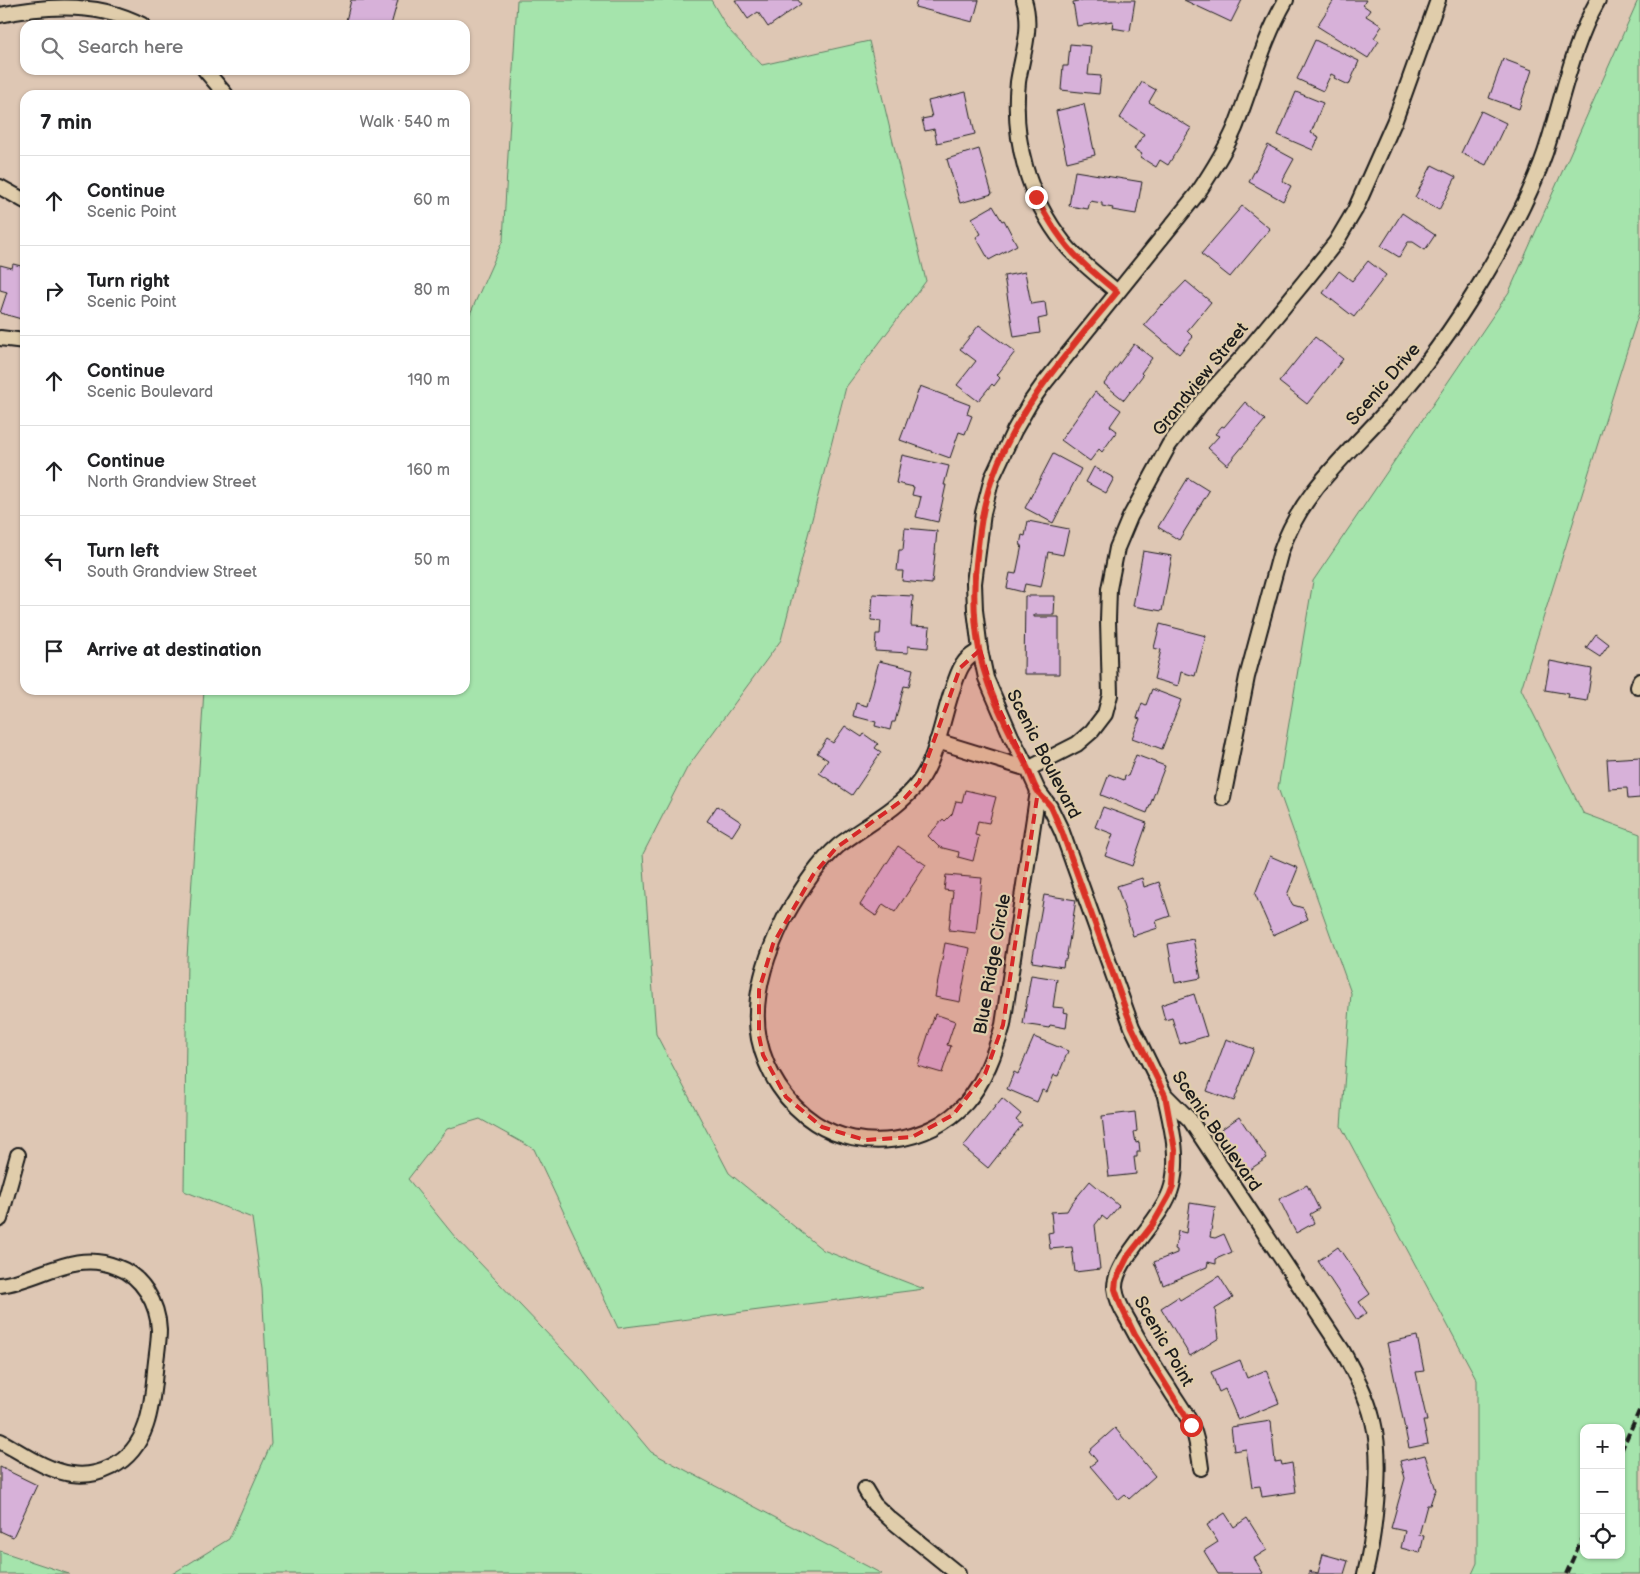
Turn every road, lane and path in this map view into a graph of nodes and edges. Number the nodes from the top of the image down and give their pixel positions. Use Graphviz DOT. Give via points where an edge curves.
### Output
graph roads {
  1 [pos="1024,0"];
  2 [pos="1286,0"];
  3 [pos="1438,0"];
  4 [pos="1598,0"];
  5 [pos="0,15"];
  6 [pos="128,20"];
  7 [pos="209,75"];
  8 [pos="222,90"];
  9 [pos="0,187"];
  10 [pos="20,198"];
  11 [pos="1117,292"];
  12 [pos="0,338"];
  13 [pos="20,340"];
  14 [pos="980,650"];
  15 [pos="936,741"];
  16 [pos="1028,769"];
  17 [pos="1038,791"];
  18 [pos="1223,798"];
  19 [pos="1165,1095"];
  20 [pos="18,1155"];
  21 [pos="0,1219"];
  22 [pos="0,1285"];
  23 [pos="0,1441"];
  24 [pos="1201,1468"];
  25 [pos="865,1489"];
  26 [pos="958,1574"];
  27 [pos="1365,1574"];
  1 -- 11 [label="street" via="1028,22 1017,120 1026,172 1044,213 1064,243"];
  2 -- 11 [label="street, Scenic Boulevard" via="1263,46 1234,130 1217,163 1197,194"];
  3 -- 16 [label="street, Grandview Street" via="1395,120 1355,210 1336,242 1169,445 1130,517 1117,548 1109,589 1110,695 1105,714 1076,744"];
  4 -- 18 [label="street, Scenic Drive" via="1570,65 1533,182 1483,279 1438,348 1390,407 1314,490 1287,532 1247,678"];
  5 -- 6 [label="street" via="55,7 82,8"];
  7 -- 8 [label="street"];
  9 -- 10 [label="street"];
  11 -- 14 [label="street, Scenic Boulevard" via="1034,397 992,478 981,522 974,583"];
  12 -- 13 [label="street"];
  14 -- 15 [label="street, Blue Ridge Circle" via="960,668"];
  14 -- 16 [label="street, Scenic Boulevard" via="986,678 1010,736"];
  15 -- 16 [label="street"];
  15 -- 17 [label="street, Blue Ridge Circle" via="925,772 904,799 836,848 813,875 785,918 765,965 758,1013 763,1055 786,1097 822,1127 864,1140 912,1137 953,1115 977,1088 992,1059 1003,1025"];
  16 -- 17 [label="street, Scenic Boulevard"];
  17 -- 19 [label="street, Scenic Boulevard" via="1050,806 1062,832 1132,1027"];
  19 -- 24 [label="street, Scenic Point" via="1175,1150 1173,1186 1162,1209 1120,1270 1115,1289 1135,1335 1191,1425"];
  19 -- 27 [label="street, Scenic Boulevard" via="1190,1120 1342,1350 1362,1390 1377,1444 1377,1489 1370,1557"];
  20 -- 21 [label="street"];
  22 -- 23 [label="street" via="64,1264 102,1262 117,1266 137,1279 148,1292 159,1330 148,1423 133,1450 120,1462 106,1470 73,1474 56,1471"];
  25 -- 26 [label="street" via="874,1504"];
}
